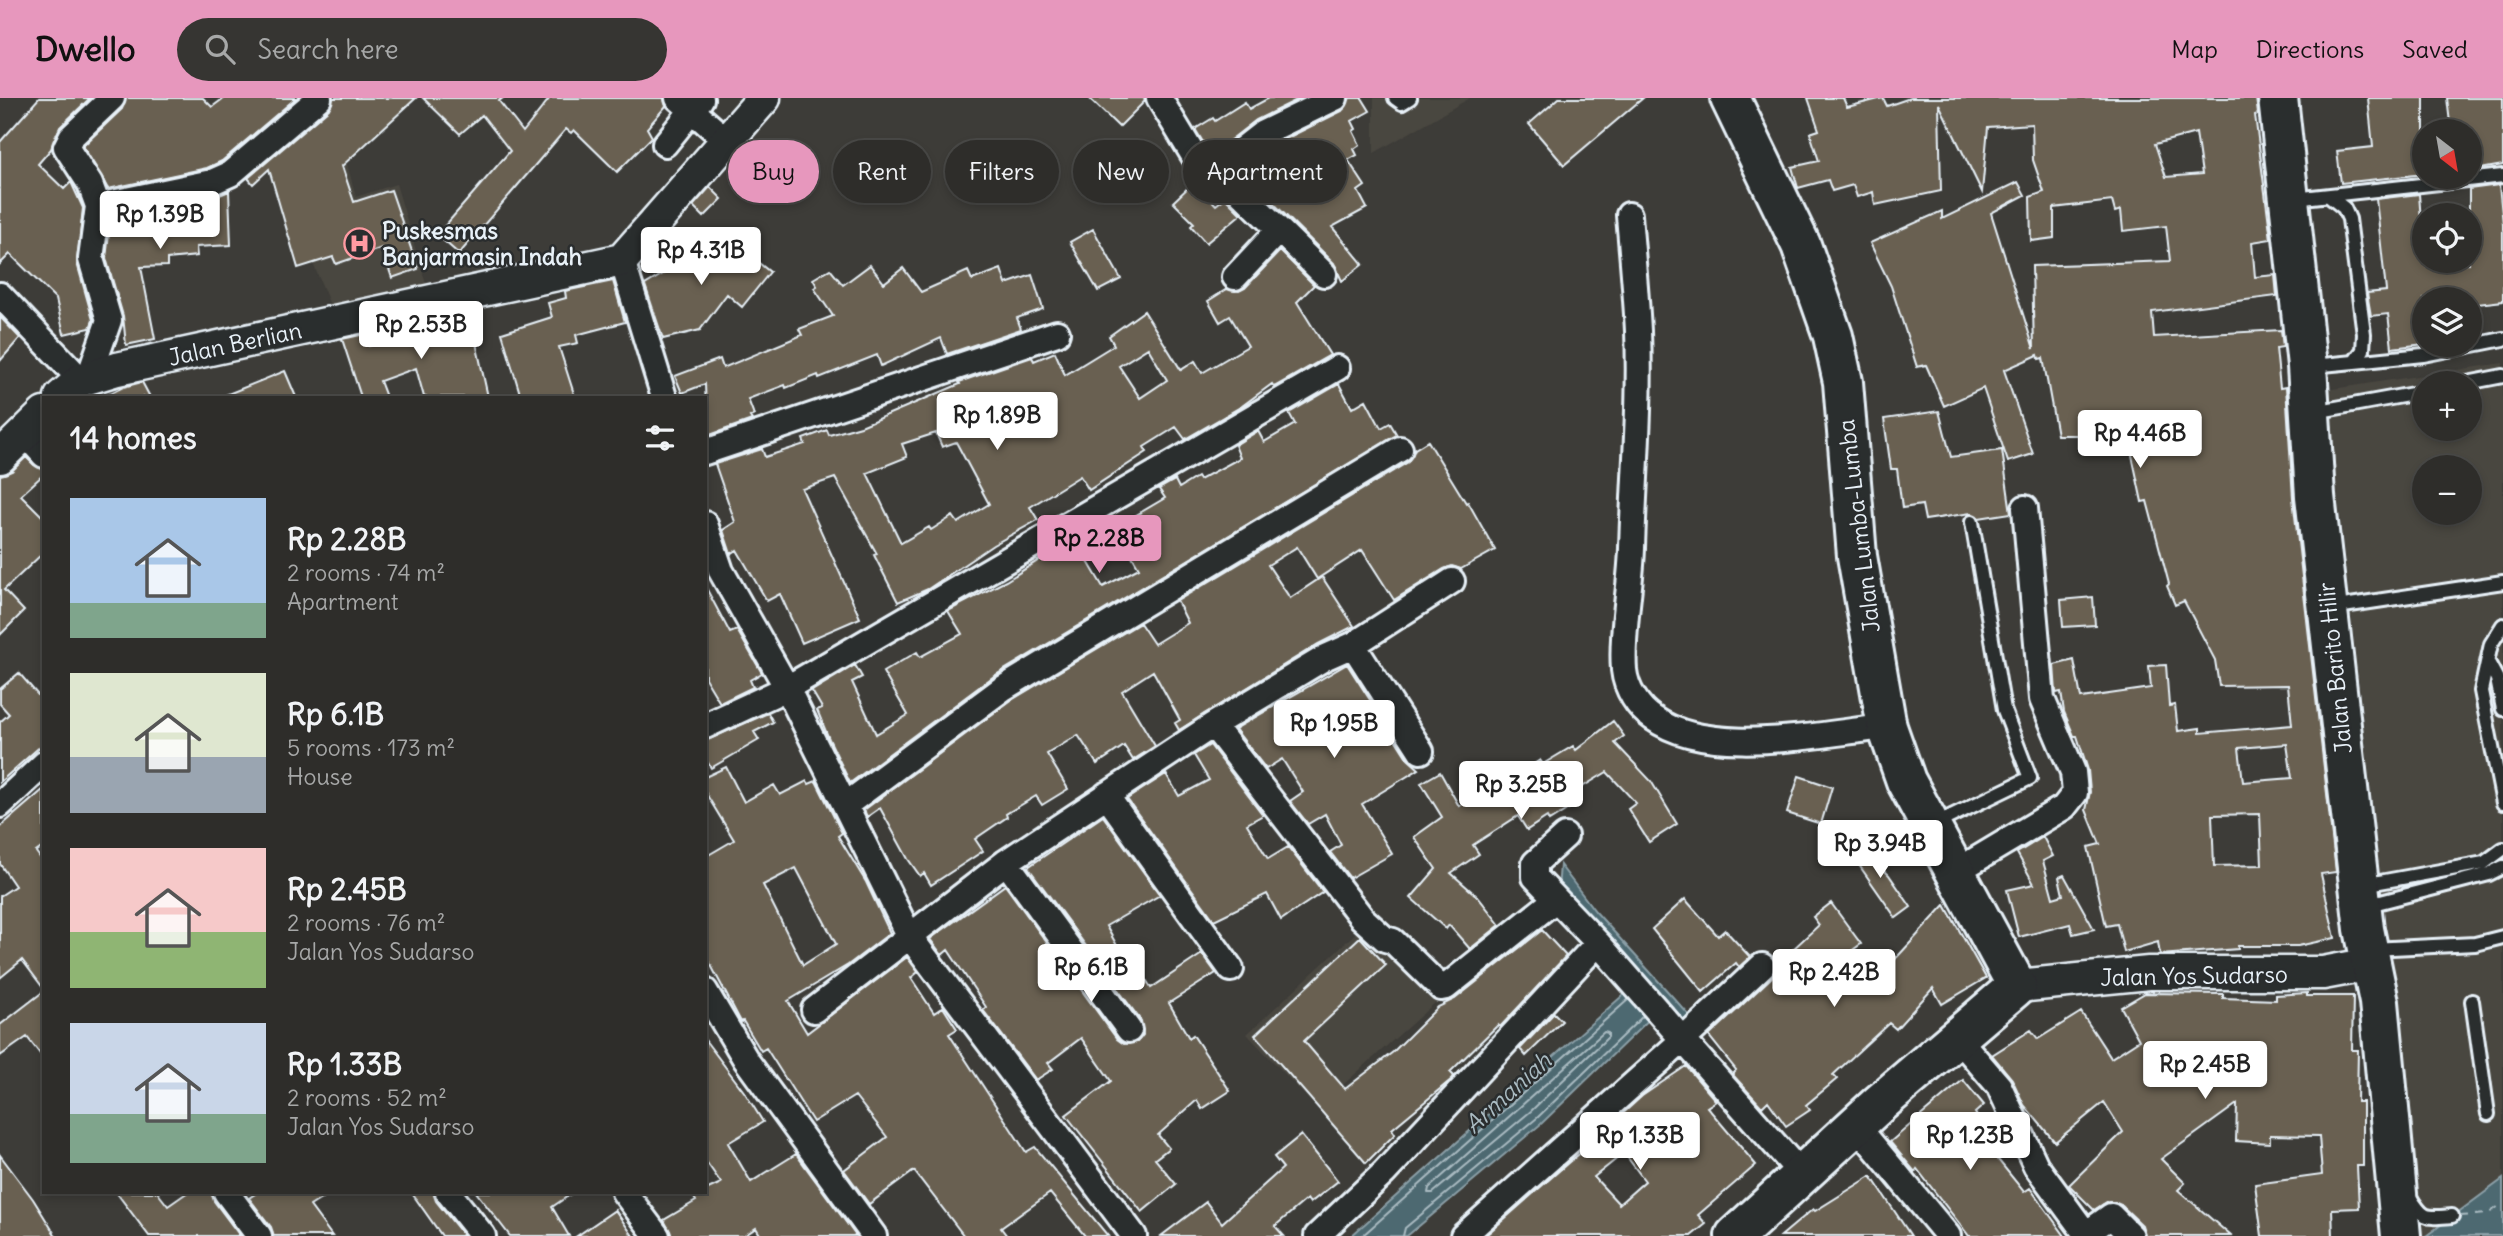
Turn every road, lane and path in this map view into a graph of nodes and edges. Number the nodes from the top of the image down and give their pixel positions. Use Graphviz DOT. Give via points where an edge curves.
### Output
graph roads {
  1 [pos="112,98"];
  2 [pos="319,98"];
  3 [pos="764,98"];
  4 [pos="1335,98"];
  5 [pos="1395,98"];
  6 [pos="1410,98"];
  7 [pos="1730,98"];
  8 [pos="2278,98"];
  9 [pos="1163,99"];
  10 [pos="691,102"];
  11 [pos="1186,140"];
  12 [pos="1253,140"];
  13 [pos="727,141"];
  14 [pos="665,144"];
  15 [pos="2503,176"];
  16 [pos="2330,197"];
  17 [pos="2287,199"];
  18 [pos="1251,203"];
  19 [pos="98,206"];
  20 [pos="1629,215"];
  21 [pos="1279,230"];
  22 [pos="622,260"];
  23 [pos="1324,274"];
  24 [pos="1234,277"];
  25 [pos="0,295"];
  26 [pos="1057,333"];
  27 [pos="2503,338"];
  28 [pos="2354,362"];
  29 [pos="2307,366"];
  30 [pos="1337,368"];
  31 [pos="2503,376"];
  32 [pos="2482,380"];
  33 [pos="77,385"];
  34 [pos="2412,393"];
  35 [pos="664,396"];
  36 [pos="2310,413"];
  37 [pos="37,434"];
  38 [pos="1401,449"];
  39 [pos="707,451"];
  40 [pos="0,457"];
  41 [pos="2025,508"];
  42 [pos="1972,522"];
  43 [pos="707,530"];
  44 [pos="1452,581"];
  45 [pos="2503,582"];
  46 [pos="2329,608"];
  47 [pos="2503,625"];
  48 [pos="1353,645"];
  49 [pos="2489,664"];
  50 [pos="788,688"];
  51 [pos="2503,709"];
  52 [pos="707,725"];
  53 [pos="1213,725"];
  54 [pos="1887,727"];
  55 [pos="1421,751"];
  56 [pos="42,766"];
  57 [pos="1106,795"];
  58 [pos="2503,803"];
  59 [pos="847,804"];
  60 [pos="0,805"];
  61 [pos="1931,826"];
  62 [pos="1565,836"];
  63 [pos="2503,849"];
  64 [pos="1006,862"];
  65 [pos="2503,867"];
  66 [pos="1957,871"];
  67 [pos="2360,896"];
  68 [pos="1555,900"];
  69 [pos="910,937"];
  70 [pos="2503,937"];
  71 [pos="1598,943"];
  72 [pos="2369,957"];
  73 [pos="1762,965"];
  74 [pos="1231,969"];
  75 [pos="2017,986"];
  76 [pos="707,994"];
  77 [pos="2472,1000"];
  78 [pos="814,1010"];
  79 [pos="1129,1030"];
  80 [pos="1956,1036"];
  81 [pos="1683,1040"];
  82 [pos="2488,1114"];
  83 [pos="1856,1125"];
  84 [pos="1803,1176"];
  85 [pos="2396,1181"];
  86 [pos="228,1194"];
  87 [pos="450,1194"];
  88 [pos="626,1194"];
  89 [pos="2452,1216"];
  90 [pos="2400,1229"];
  91 [pos="259,1236"];
  92 [pos="483,1236"];
  93 [pos="657,1236"];
  94 [pos="874,1236"];
  95 [pos="1134,1236"];
  96 [pos="1317,1236"];
  97 [pos="1463,1236"];
  98 [pos="1735,1236"];
  99 [pos="1948,1236"];
  100 [pos="2131,1236"];
  1 -- 19 [label="street" via="71,136 66,147"];
  2 -- 19 [label="street" via="230,174 212,182"];
  3 -- 13 [label="street"];
  4 -- 12 [label="street"];
  5 -- 6 [label="lane" via="1402,103"];
  7 -- 54 [label="highway, Jalan Lumba-Lumba" via="1801,245 1833,337 1843,382 1857,556"];
  8 -- 17 [label="highway, Jalan Barito Hilir"];
  9 -- 11 [label="street"];
  10 -- 13 [label="street"];
  10 -- 14 [label="street"];
  13 -- 22 [label="street"];
  15 -- 16 [label="lane"];
  16 -- 17 [label="lane"];
  16 -- 28 [label="lane" via="2349,219 2364,334 2363,350"];
  17 -- 29 [label="highway, Jalan Barito Hilir"];
  18 -- 21 [label="street"];
  19 -- 33 [label="street" via="91,259 109,320"];
  20 -- 54 [label="street" via="1638,332 1624,670 1630,691 1655,720 1678,732 1705,737 1745,741"];
  21 -- 23 [label="street"];
  21 -- 24 [label="street"];
  22 -- 33 [label="street, Jalan Berlian"];
  22 -- 35 [label="street"];
  25 -- 33 [label="street"];
  26 -- 39 [label="street"];
  27 -- 28 [label="lane" via="2423,355"];
  28 -- 29 [label="lane"];
  29 -- 36 [label="highway, Jalan Barito Hilir"];
  30 -- 50 [label="street"];
  31 -- 32 [label="lane"];
  34 -- 36 [label="lane"];
  36 -- 46 [label="highway, Jalan Barito Hilir"];
  37 -- 40 [label="street"];
  38 -- 59 [label="street" via="1002,689"];
  41 -- 66 [label="street" via="2042,699 2073,772 2075,793 2064,807"];
  42 -- 61 [label="lane" via="2004,710 2030,778"];
  43 -- 50 [label="street" via="722,571"];
  44 -- 48 [label="street"];
  45 -- 46 [label="lane"];
  46 -- 67 [label="highway, Jalan Barito Hilir"];
  47 -- 49 [label="lane" via="2491,644"];
  48 -- 53 [label="street"];
  48 -- 55 [label="street"];
  49 -- 51 [label="lane"];
  49 -- 58 [label="lane" via="2481,691"];
  50 -- 52 [label="street"];
  50 -- 59 [label="street"];
  53 -- 57 [label="street"];
  53 -- 68 [label="street" via="1362,918 1441,988"];
  54 -- 61 [label="highway, Jalan Lumba-Lumba" via="1906,781"];
  56 -- 60 [label="street"];
  57 -- 64 [label="street"];
  57 -- 74 [label="street"];
  59 -- 69 [label="street"];
  61 -- 66 [label="highway, Jalan Lumba-Lumba"];
  62 -- 68 [label="street" via="1533,868"];
  63 -- 67 [label="lane" via="2484,863"];
  64 -- 69 [label="street"];
  64 -- 79 [label="street"];
  65 -- 67 [label="lane"];
  66 -- 75 [label="highway, Jalan Lumba-Lumba"];
  67 -- 72 [label="highway, Jalan Barito Hilir"];
  68 -- 71 [label="street"];
  69 -- 78 [label="street"];
  69 -- 95 [label="street"];
  70 -- 72 [label="lane"];
  71 -- 81 [label="street"];
  71 -- 96 [label="street" via="1384,1173"];
  72 -- 75 [label="street, Jalan Yos Sudarso" via="2323,973 2149,973"];
  72 -- 85 [label="highway, Jalan Barito Hilir" via="2379,1002"];
  73 -- 81 [label="street"];
  75 -- 80 [label="highway"];
  76 -- 94 [label="street" via="746,1060"];
  77 -- 82 [label="lane"];
  80 -- 83 [label="highway"];
  80 -- 100 [label="street" via="1999,1086 2036,1166 2086,1234 2111,1216"];
  81 -- 84 [label="street"];
  81 -- 97 [label="street"];
  83 -- 84 [label="highway"];
  83 -- 99 [label="street"];
  84 -- 98 [label="highway"];
  85 -- 89 [label="lane" via="2420,1214"];
  85 -- 90 [label="highway, Jalan Barito Hilir"];
  86 -- 91 [label="street"];
  87 -- 92 [label="street"];
  88 -- 93 [label="street"];
}
